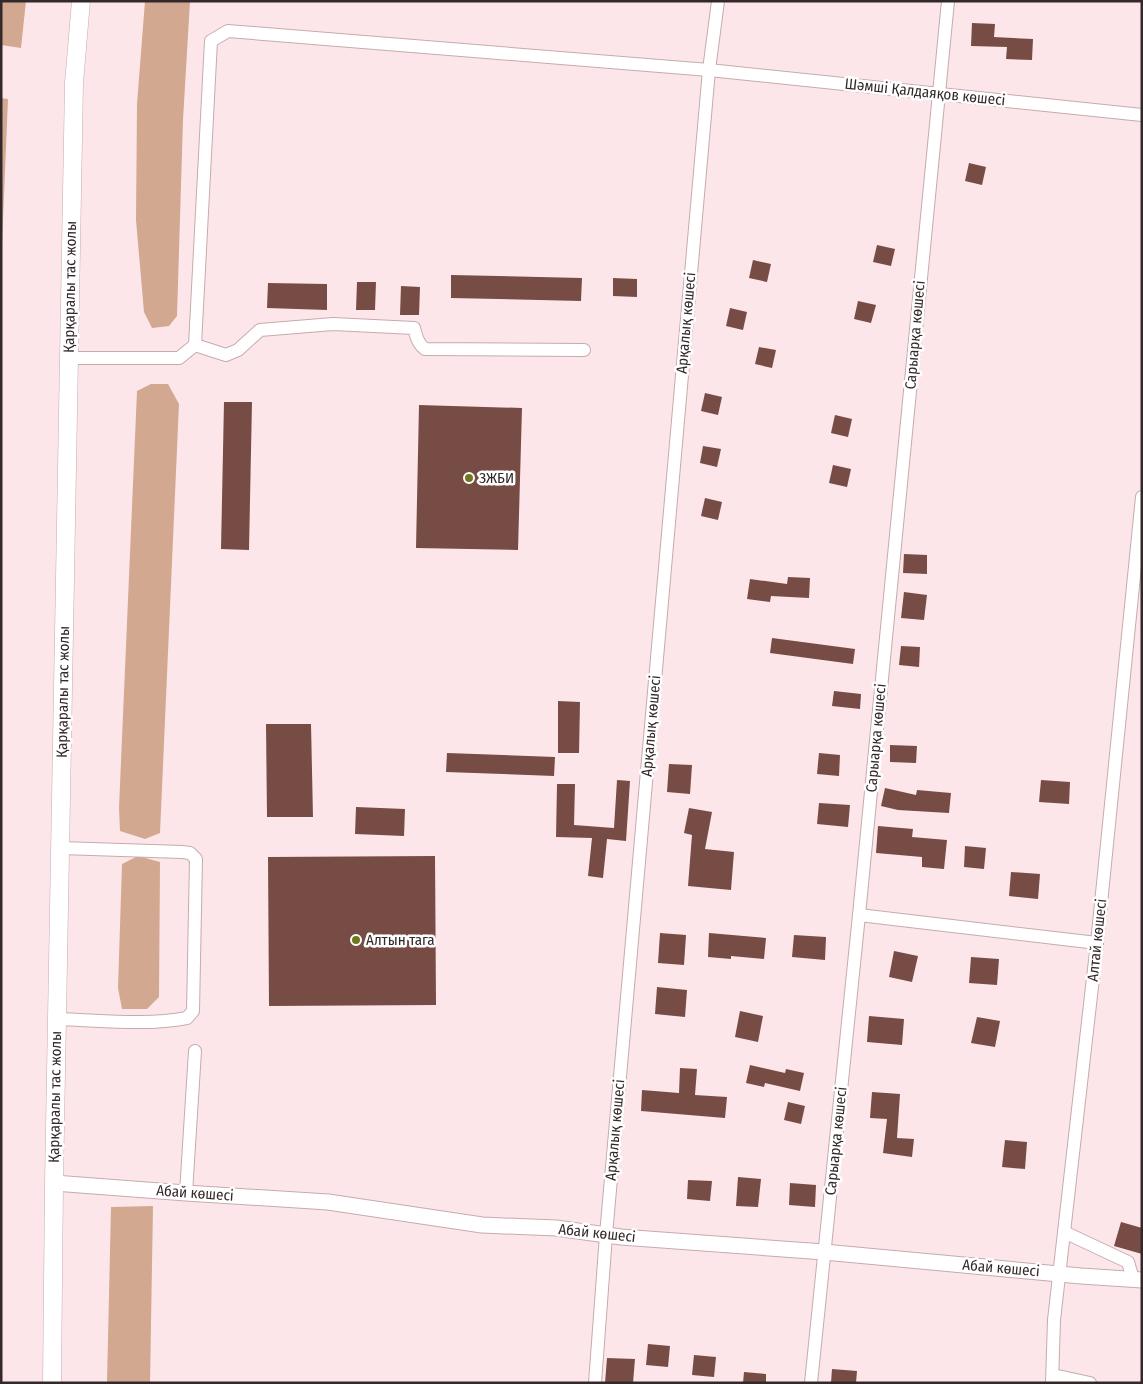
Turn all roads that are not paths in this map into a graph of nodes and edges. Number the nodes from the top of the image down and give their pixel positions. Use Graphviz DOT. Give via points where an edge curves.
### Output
graph roads {
  1 [pos="81,1"];
  2 [pos="718,1"];
  3 [pos="948,1"];
  4 [pos="709,70"];
  5 [pos="938,93"];
  6 [pos="1142,115"];
  7 [pos="195,345"];
  8 [pos="584,350"];
  9 [pos="69,358"];
  10 [pos="1142,498"];
  11 [pos="61,848"];
  12 [pos="859,915"];
  13 [pos="1097,943"];
  14 [pos="56,1019"];
  15 [pos="195,1050"];
  16 [pos="54,1182"];
  17 [pos="186,1193"];
  18 [pos="1064,1232"];
  19 [pos="606,1235"];
  20 [pos="824,1252"];
  21 [pos="1059,1273"];
  22 [pos="1138,1279"];
  23 [pos="1052,1379"];
  24 [pos="52,1383"];
  25 [pos="596,1383"];
  26 [pos="811,1383"];
  27 [pos="1090,1383"];
  1 -- 9 [label="highway, Қарқаралы тас жолы" via="74,83"];
  2 -- 4 [label="street, Арқалық көшесі"];
  3 -- 5 [label="street, Сарыарқа көшесі"];
  4 -- 5 [label="street, Шәмші Қалдаяқов көшесі"];
  4 -- 7 [label="street, Шәмші Қалдаяқов көшесі" via="228,31 211,41"];
  4 -- 19 [label="street, Арқалық көшесі"];
  5 -- 6 [label="street, Шәмші Қалдаяқов көшесі"];
  5 -- 12 [label="street, Сарыарқа көшесі"];
  7 -- 8 [label="street" via="226,355 238,350 260,330 333,324 414,328 420,346 425,349"];
  7 -- 9 [label="street" via="179,358"];
  9 -- 11 [label="highway, Қарқаралы тас жолы"];
  10 -- 13 [label="street, Алтай көшесі"];
  11 -- 14 [label="highway, Қарқаралы тас жолы"];
  11 -- 14 [label="street" via="190,853 196,859 193,1001 187,1018 176,1020"];
  12 -- 13 [label="street"];
  12 -- 20 [label="street, Сарыарқа көшесі"];
  13 -- 18 [label="street, Алтай көшесі"];
  14 -- 16 [label="highway, Қарқаралы тас жолы"];
  15 -- 17 [label="street"];
  16 -- 17 [label="main road, Абай көшесі"];
  16 -- 24 [label="highway, Қарқаралы тас жолы"];
  17 -- 19 [label="main road, Абай көшесі" via="328,1202 482,1225 556,1228"];
  18 -- 21 [label="street, Алтай көшесі"];
  18 -- 22 [label="street" via="1128,1262"];
  19 -- 20 [label="main road, Абай көшесі"];
  19 -- 25 [label="street, Арқалық көшесі"];
  20 -- 21 [label="main road, Абай көшесі"];
  20 -- 26 [label="street, Сарыарқа көшесі"];
  21 -- 22 [label="main road, Абай көшесі"];
  21 -- 23 [label="street, Алтай көшесі"];
  23 -- 27 [label="street"];
}
